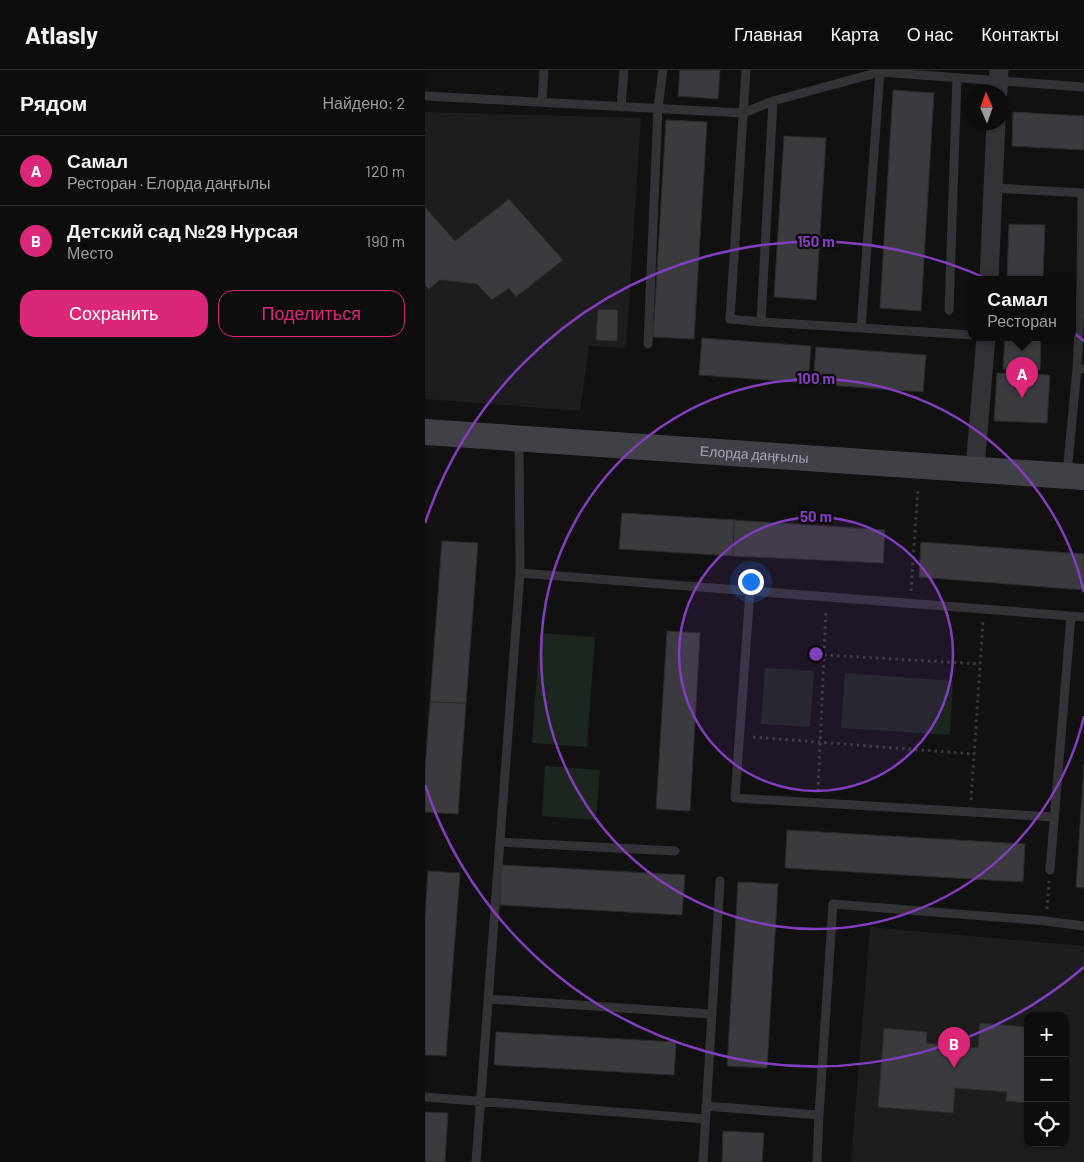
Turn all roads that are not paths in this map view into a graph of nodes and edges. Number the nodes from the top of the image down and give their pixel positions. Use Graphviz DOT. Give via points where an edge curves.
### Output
graph roads {
  1 [pos="544,70"];
  2 [pos="624,70"];
  3 [pos="663,70"];
  4 [pos="746,70"];
  5 [pos="880,72"];
  6 [pos="957,78"];
  7 [pos="999,81"];
  8 [pos="1084,87"];
  9 [pos="425,96"];
  10 [pos="773,101"];
  11 [pos="542,102"];
  12 [pos="621,107"];
  13 [pos="658,108"];
  14 [pos="743,113"];
  15 [pos="996,130"];
  16 [pos="993,188"];
  17 [pos="1083,193"];
  18 [pos="989,276"];
  19 [pos="1083,286"];
  20 [pos="949,310"];
  21 [pos="761,322"];
  22 [pos="861,328"];
  23 [pos="968,335"];
  24 [pos="986,341"];
  25 [pos="648,344"];
  26 [pos="1081,369"];
  27 [pos="425,432"];
  28 [pos="519,439"];
  29 [pos="975,468"];
  30 [pos="1075,476"];
  31 [pos="520,573"];
  32 [pos="750,591"];
  33 [pos="1071,616"];
  34 [pos="1084,617"];
  35 [pos="1054,817"];
  36 [pos="500,842"];
  37 [pos="675,852"];
  38 [pos="1050,870"];
  39 [pos="720,881"];
  40 [pos="1084,926"];
  41 [pos="489,999"];
  42 [pos="711,1014"];
  43 [pos="425,1097"];
  44 [pos="479,1102"];
  45 [pos="706,1106"];
  46 [pos="819,1115"];
  47 [pos="705,1119"];
  48 [pos="476,1162"];
  49 [pos="703,1162"];
  50 [pos="817,1162"];
  1 -- 11 [label="lane"];
  2 -- 12 [label="lane"];
  3 -- 13 [label="lane"];
  4 -- 14 [label="lane"];
  5 -- 6 [label="lane"];
  5 -- 10 [label="lane"];
  5 -- 22 [label="lane"];
  6 -- 7 [label="lane"];
  6 -- 20 [label="lane"];
  7 -- 8 [label="lane"];
  9 -- 11 [label="lane"];
  10 -- 14 [label="lane"];
  10 -- 21 [label="lane"];
  11 -- 12 [label="lane"];
  12 -- 13 [label="lane"];
  13 -- 14 [label="lane"];
  13 -- 25 [label="lane"];
  14 -- 21 [label="lane" via="730,320"];
  15 -- 16 [label="street"];
  16 -- 17 [label="lane"];
  16 -- 18 [label="street"];
  17 -- 19 [label="lane"];
  19 -- 26 [label="lane"];
  21 -- 22 [label="lane"];
  22 -- 23 [label="lane"];
  24 -- 29 [label="street"];
  26 -- 30 [label="lane"];
  27 -- 28 [label="street, Елорда даңғылы"];
  28 -- 29 [label="street, Елорда даңғылы"];
  28 -- 31 [label="lane"];
  29 -- 30 [label="street, Елорда даңғылы"];
  31 -- 32 [label="lane"];
  31 -- 36 [label="lane"];
  32 -- 33 [label="lane"];
  32 -- 35 [label="lane" via="735,798"];
  33 -- 34 [label="lane"];
  33 -- 35 [label="lane"];
  35 -- 38 [label="lane"];
  36 -- 37 [label="lane"];
  36 -- 41 [label="lane"];
  39 -- 42 [label="lane"];
  40 -- 46 [label="lane" via="833,904"];
  41 -- 42 [label="lane"];
  41 -- 44 [label="lane"];
  42 -- 45 [label="lane"];
  43 -- 44 [label="lane"];
  44 -- 47 [label="lane"];
  44 -- 48 [label="lane"];
  45 -- 46 [label="lane"];
  45 -- 47 [label="lane"];
  46 -- 50 [label="lane"];
  47 -- 49 [label="lane"];
}
